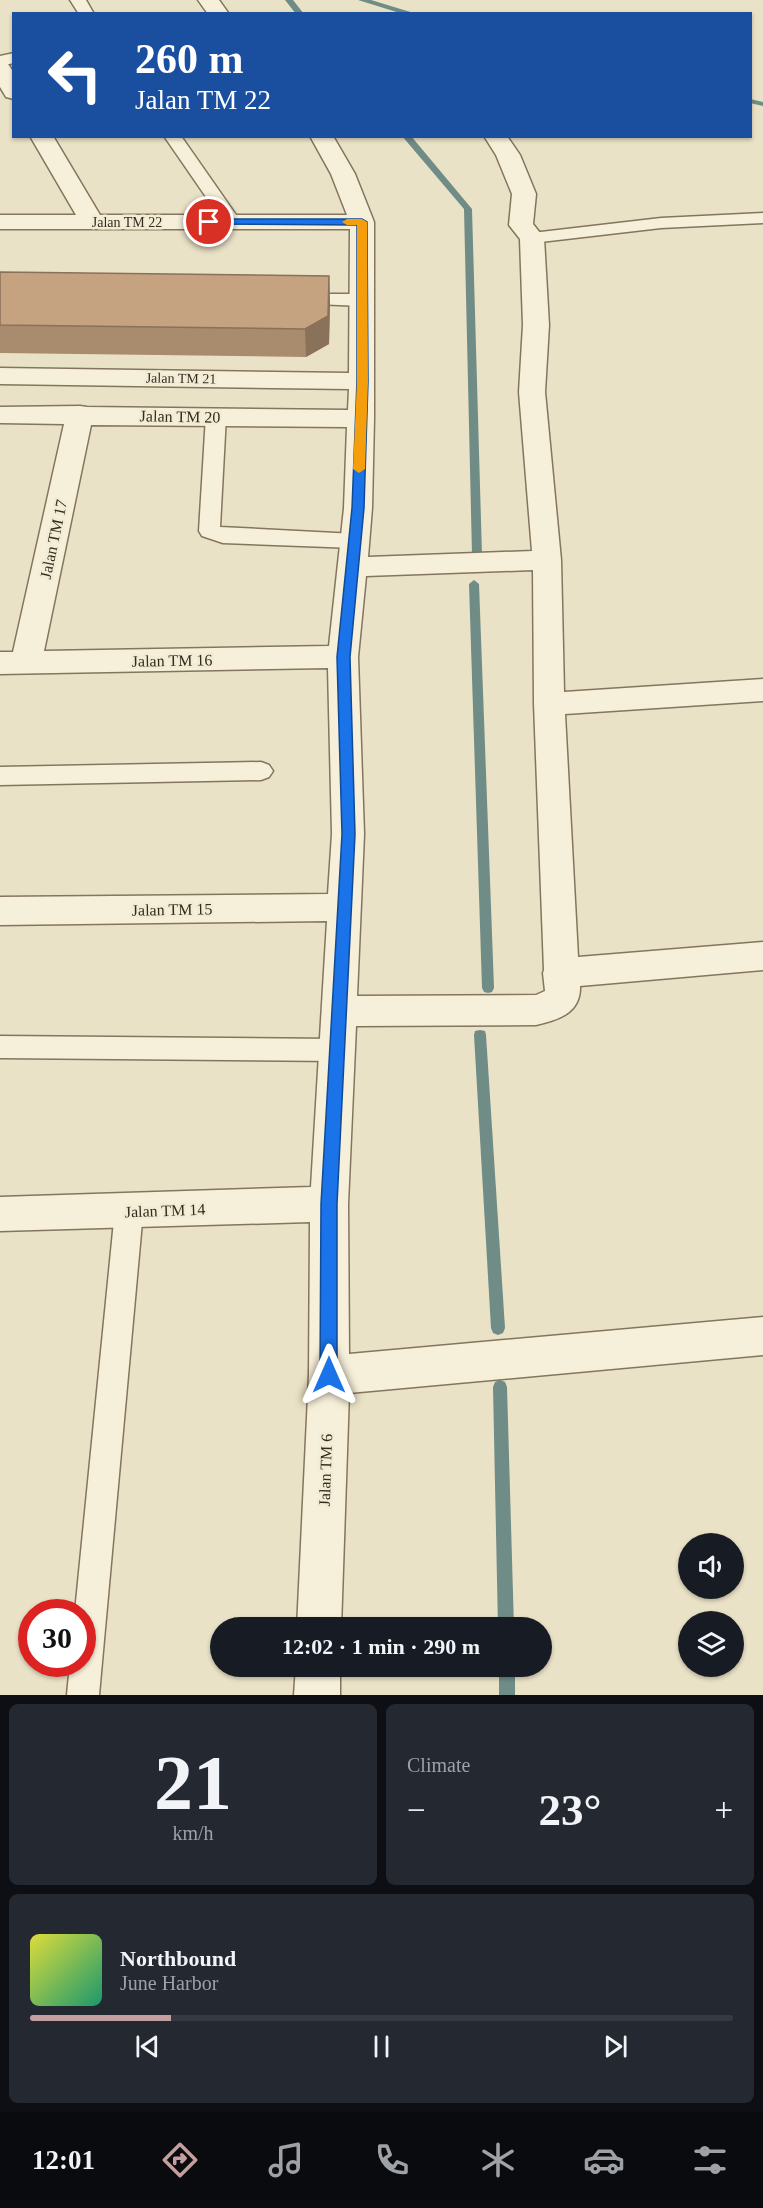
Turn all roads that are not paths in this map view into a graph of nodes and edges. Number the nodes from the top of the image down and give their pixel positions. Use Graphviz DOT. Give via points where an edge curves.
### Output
graph roads {
  1 [pos="0,69"];
  2 [pos="12,89"];
  3 [pos="41,138"];
  4 [pos="173,138"];
  5 [pos="322,138"];
  6 [pos="496,138"];
  7 [pos="763,218"];
  8 [pos="0,222"];
  9 [pos="92,222"];
  10 [pos="232,222"];
  11 [pos="362,222"];
  12 [pos="532,238"];
  13 [pos="280,299"];
  14 [pos="362,300"];
  15 [pos="0,376"];
  16 [pos="362,381"];
  17 [pos="80,414"];
  18 [pos="0,415"];
  19 [pos="216,416"];
  20 [pos="361,419"];
  21 [pos="353,554"];
  22 [pos="547,560"];
  23 [pos="343,657"];
  24 [pos="13,663"];
  25 [pos="763,690"];
  26 [pos="549,704"];
  27 [pos="261,771"];
  28 [pos="0,776"];
  29 [pos="344,907"];
  30 [pos="0,911"];
  31 [pos="763,956"];
  32 [pos="560,973"];
  33 [pos="340,1011"];
  34 [pos="0,1047"];
  35 [pos="337,1050"];
  36 [pos="329,1204"];
  37 [pos="129,1211"];
  38 [pos="0,1214"];
  39 [pos="763,1336"];
  40 [pos="329,1375"];
  41 [pos="319,1617"];
  42 [pos="318,1677"];
  43 [pos="83,1695"];
  44 [pos="317,1695"];
  1 -- 2 [label="street"];
  3 -- 9 [label="street"];
  4 -- 10 [label="lane"];
  5 -- 11 [label="street, Jalan TM 6" via="343,174"];
  6 -- 12 [label="street" via="524,194 522,225"];
  7 -- 12 [label="lane" via="661,223"];
  8 -- 9 [label="street, Jalan TM 22"];
  9 -- 10 [label="street, Jalan TM 22"];
  10 -- 11 [label="street, Jalan TM 22"];
  11 -- 14 [label="street, Jalan TM 6"];
  12 -- 22 [label="street" via="536,325 532,392"];
  13 -- 14 [label="lane"];
  14 -- 16 [label="street, Jalan TM 6"];
  15 -- 16 [label="street, Jalan TM 21"];
  16 -- 20 [label="street, Jalan TM 6"];
  17 -- 18 [label="street, Jalan TM 20"];
  17 -- 19 [label="street, Jalan TM 20"];
  17 -- 24 [label="street, Jalan TM 17"];
  19 -- 20 [label="street, Jalan TM 20"];
  19 -- 21 [label="lane" via="209,531"];
  20 -- 21 [label="street, Jalan TM 6"];
  21 -- 22 [label="street"];
  21 -- 23 [label="street, Jalan TM 6"];
  22 -- 26 [label="street"];
  23 -- 24 [label="street, Jalan TM 16"];
  23 -- 29 [label="street, Jalan TM 6" via="348,834"];
  25 -- 26 [label="street"];
  26 -- 32 [label="street"];
  27 -- 28 [label="lane"];
  29 -- 30 [label="street, Jalan TM 15"];
  29 -- 33 [label="street, Jalan TM 6"];
  31 -- 32 [label="street"];
  32 -- 33 [label="street" via="563,996 551,1007 536,1010"];
  33 -- 35 [label="street, Jalan TM 6"];
  34 -- 35 [label="lane"];
  35 -- 36 [label="street, Jalan TM 6"];
  36 -- 37 [label="street, Jalan TM 14"];
  36 -- 40 [label="street, Jalan TM 6"];
  37 -- 38 [label="street, Jalan TM 14"];
  37 -- 43 [label="lane"];
  39 -- 40 [label="street"];
  40 -- 41 [label="street, Jalan TM 6"];
  42 -- 44 [label="street"];
}
